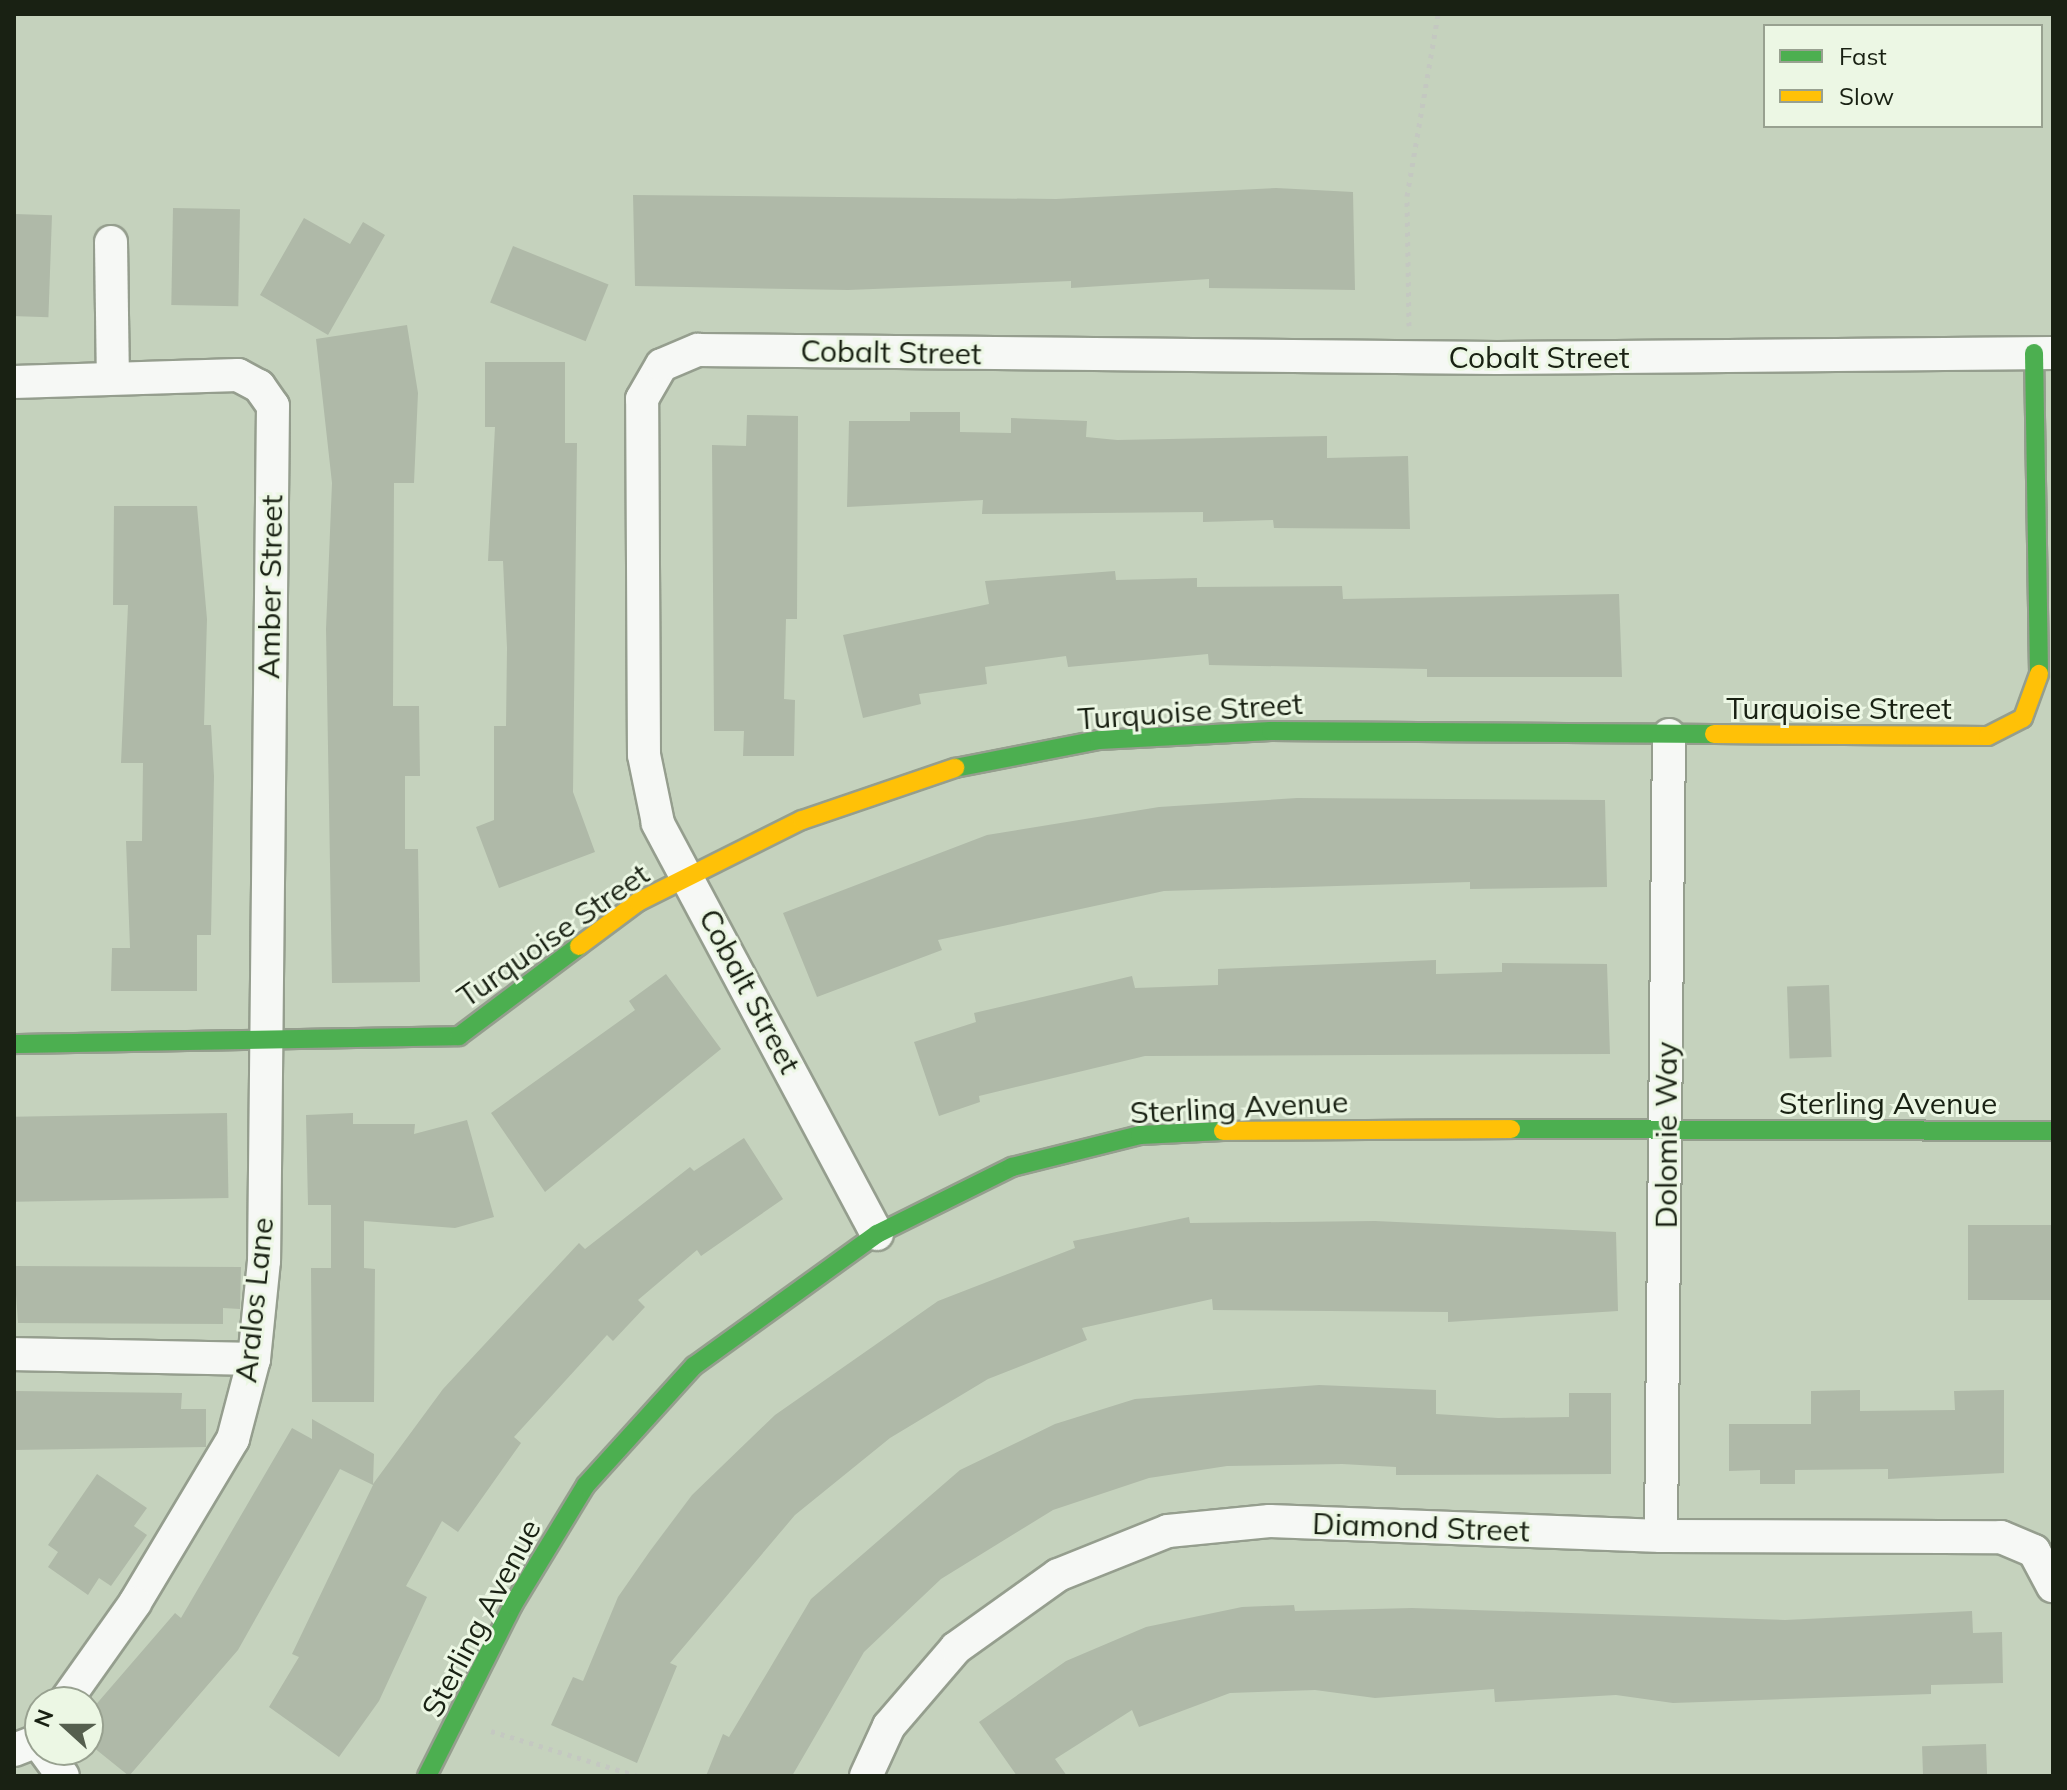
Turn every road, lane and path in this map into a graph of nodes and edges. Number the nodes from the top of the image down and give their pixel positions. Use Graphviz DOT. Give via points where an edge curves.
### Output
graph roads {
  1 [pos="1438,14"];
  2 [pos="111,242"];
  3 [pos="2044,353"];
  4 [pos="1410,357"];
  5 [pos="113,377"];
  6 [pos="14,382"];
  7 [pos="1669,735"];
  8 [pos="689,877"];
  9 [pos="266,1040"];
  10 [pos="14,1044"];
  11 [pos="1667,1131"];
  12 [pos="2053,1131"];
  13 [pos="877,1234"];
  14 [pos="14,1354"];
  15 [pos="254,1359"];
  16 [pos="1661,1536"];
  17 [pos="2053,1586"];
  18 [pos="76,1686"];
  19 [pos="460,1720"];
  20 [pos="427,1776"];
  21 [pos="638,1776"];
  22 [pos="866,1776"];
  1 -- 4 [label="path" via="1407,196"];
  2 -- 5 [label="street"];
  3 -- 4 [label="street, Cobalt Street"];
  3 -- 7 [label="street, Turquoise Street" via="2039,681 2023,718 1988,736"];
  4 -- 8 [label="street, Cobalt Street" via="698,350 662,365 642,399 644,755 658,823"];
  5 -- 6 [label="street, Amber Street"];
  5 -- 9 [label="street, Amber Street" via="238,375 259,386 273,406"];
  7 -- 8 [label="street, Turquoise Street" via="1271,731 1099,740 942,771 802,820"];
  7 -- 11 [label="street, Dolomie Way"];
  8 -- 9 [label="street, Turquoise Street" via="638,902 459,1036"];
  8 -- 13 [label="street, Cobalt Street"];
  9 -- 10 [label="street, Turquoise Street"];
  9 -- 15 [label="street, Aralos Lane" via="264,1261"];
  11 -- 12 [label="street, Sterling Avenue"];
  11 -- 13 [label="street, Sterling Avenue" via="1288,1128 1140,1135 1012,1167"];
  11 -- 16 [label="street, Dolomie Way"];
  13 -- 19 [label="street, Sterling Avenue" via="694,1366 586,1485 513,1605"];
  14 -- 15 [label="street"];
  15 -- 18 [label="street, Aralos Lane" via="233,1439 135,1603"];
  16 -- 17 [label="street, Diamond Street" via="2001,1537 2034,1551"];
  16 -- 22 [label="street, Diamond Street" via="1270,1521 1168,1531 1058,1575 956,1648 889,1726"];
  19 -- 20 [label="street, Sterling Avenue"];
  19 -- 21 [label="path"];
}
